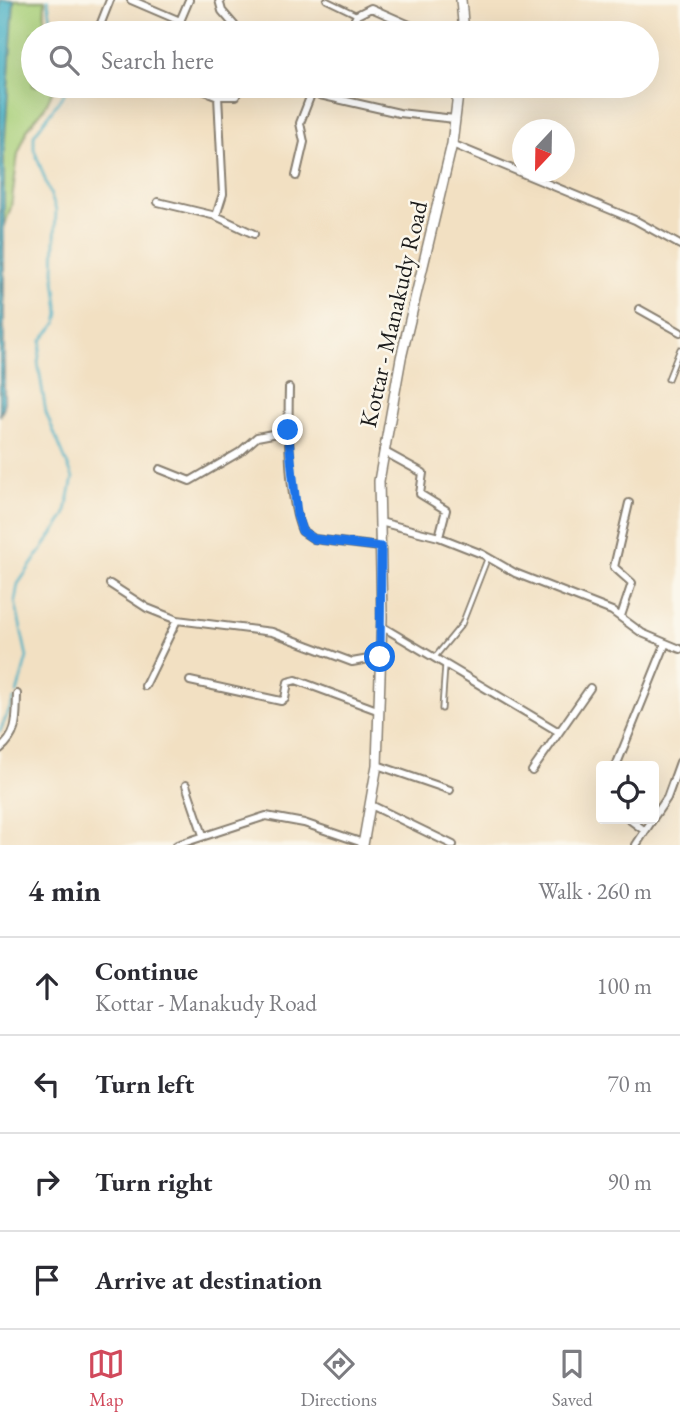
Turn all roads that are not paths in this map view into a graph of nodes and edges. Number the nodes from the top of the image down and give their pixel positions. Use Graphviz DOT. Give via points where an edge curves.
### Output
graph roads {
  1 [pos="110,0"];
  2 [pos="131,0"];
  3 [pos="189,0"];
  4 [pos="219,0"];
  5 [pos="326,0"];
  6 [pos="461,0"];
  7 [pos="356,15"];
  8 [pos="101,21"];
  9 [pos="180,21"];
  10 [pos="229,21"];
  11 [pos="353,21"];
  12 [pos="401,21"];
  13 [pos="463,21"];
  14 [pos="218,98"];
  15 [pos="314,98"];
  16 [pos="333,98"];
  17 [pos="458,98"];
  18 [pos="455,118"];
  19 [pos="452,144"];
  20 [pos="296,176"];
  21 [pos="158,201"];
  22 [pos="216,216"];
  23 [pos="254,234"];
  24 [pos="680,245"];
  25 [pos="639,309"];
  26 [pos="680,332"];
  27 [pos="680,349"];
  28 [pos="668,379"];
  29 [pos="289,388"];
  30 [pos="288,430"];
  31 [pos="383,451"];
  32 [pos="160,469"];
  33 [pos="629,503"];
  34 [pos="380,522"];
  35 [pos="439,537"];
  36 [pos="381,547"];
  37 [pos="488,557"];
  38 [pos="110,584"];
  39 [pos="621,615"];
  40 [pos="177,620"];
  41 [pos="381,626"];
  42 [pos="665,645"];
  43 [pos="680,649"];
  44 [pos="380,657"];
  45 [pos="435,657"];
  46 [pos="446,664"];
  47 [pos="190,681"];
  48 [pos="145,686"];
  49 [pos="590,688"];
  50 [pos="17,694"];
  51 [pos="442,709"];
  52 [pos="377,710"];
  53 [pos="559,732"];
  54 [pos="0,749"];
  55 [pos="618,761"];
  56 [pos="680,762"];
  57 [pos="377,765"];
  58 [pos="532,771"];
  59 [pos="186,785"];
  60 [pos="450,790"];
  61 [pos="371,806"];
  62 [pos="659,809"];
  63 [pos="636,824"];
  64 [pos="649,824"];
  65 [pos="645,831"];
  66 [pos="203,835"];
  67 [pos="363,844"];
  68 [pos="177,845"];
  69 [pos="453,845"];
  70 [pos="636,845"];
  1 -- 8 [label="street"];
  2 -- 9 [label="street"];
  3 -- 9 [label="street"];
  4 -- 10 [label="street"];
  5 -- 7 [label="lane"];
  6 -- 13 [label="main road"];
  7 -- 11 [label="street"];
  7 -- 12 [label="street" via="371,8"];
  14 -- 22 [label="street" via="223,194"];
  15 -- 20 [label="street" via="300,123 304,142"];
  16 -- 18 [label="street" via="399,113"];
  17 -- 18 [label="main road, Kottar - Manakudy Road"];
  18 -- 19 [label="main road, Kottar - Manakudy Road"];
  19 -- 24 [label="street" via="635,220"];
  19 -- 31 [label="main road, Kottar - Manakudy Road"];
  21 -- 22 [label="street"];
  22 -- 23 [label="street"];
  25 -- 26 [label="street"];
  27 -- 28 [label="lane"];
  29 -- 30 [label="street"];
  30 -- 32 [label="street" via="257,437 190,481"];
  30 -- 36 [label="street" via="302,531 314,539"];
  31 -- 34 [label="main road, Kottar - Manakudy Road"];
  31 -- 35 [label="street" via="423,473 420,494 446,510"];
  33 -- 39 [label="street" via="614,567 632,583"];
  34 -- 35 [label="street"];
  34 -- 36 [label="main road, Kottar - Manakudy Road"];
  35 -- 37 [label="street"];
  36 -- 41 [label="main road, Kottar - Manakudy Road"];
  37 -- 39 [label="street" via="515,573"];
  37 -- 45 [label="lane" via="462,624"];
  38 -- 40 [label="street" via="147,608"];
  39 -- 42 [label="street"];
  40 -- 44 [label="street" via="272,632 352,662"];
  40 -- 48 [label="street"];
  41 -- 44 [label="main road, Kottar - Manakudy Road"];
  41 -- 45 [label="street"];
  42 -- 43 [label="street"];
  42 -- 55 [label="street"];
  44 -- 52 [label="main road, Kottar - Manakudy Road"];
  45 -- 46 [label="street"];
  46 -- 51 [label="lane"];
  46 -- 53 [label="street"];
  47 -- 52 [label="street" via="281,701 288,682 296,680"];
  49 -- 53 [label="street"];
  50 -- 54 [label="street" via="16,729"];
  52 -- 57 [label="main road, Kottar - Manakudy Road"];
  53 -- 58 [label="street"];
  56 -- 62 [label="street"];
  57 -- 60 [label="street"];
  57 -- 61 [label="main road, Kottar - Manakudy Road"];
  59 -- 66 [label="street"];
  61 -- 67 [label="main road, Kottar - Manakudy Road"];
  61 -- 69 [label="street"];
  63 -- 65 [label="street"];
  64 -- 65 [label="street"];
  65 -- 70 [label="street"];
  66 -- 67 [label="street" via="266,816 304,823"];
  66 -- 68 [label="street"];
}
